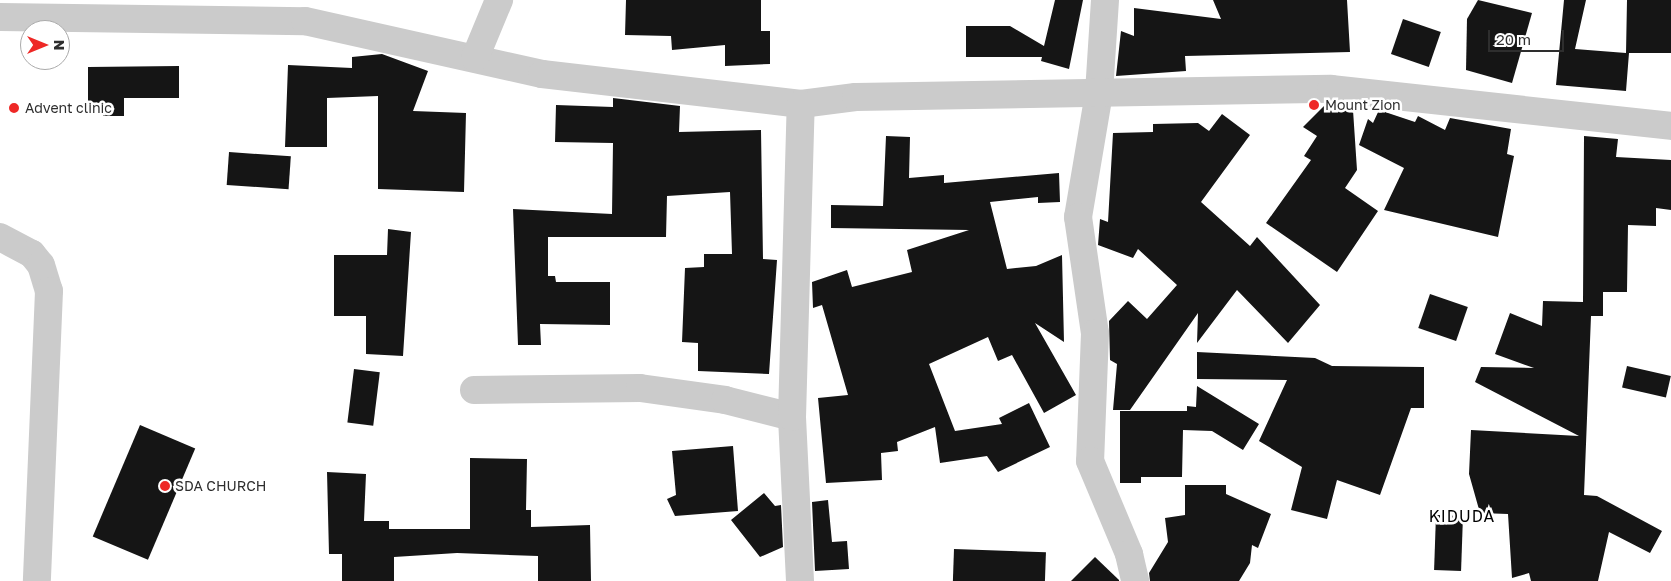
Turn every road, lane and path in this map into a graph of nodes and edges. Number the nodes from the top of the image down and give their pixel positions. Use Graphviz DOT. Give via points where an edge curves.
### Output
graph roads {
  1 [pos="499,0"];
  2 [pos="1105,0"];
  3 [pos="0,17"];
  4 [pos="475,58"];
  5 [pos="1099,93"];
  6 [pos="801,104"];
  7 [pos="1671,126"];
  8 [pos="0,236"];
  9 [pos="474,390"];
  10 [pos="792,417"];
  11 [pos="36,581"];
  12 [pos="800,581"];
  13 [pos="1135,581"];
  1 -- 4 [label="street"];
  2 -- 5 [label="street"];
  3 -- 4 [label="street" via="305,21"];
  4 -- 6 [label="street" via="542,74"];
  5 -- 6 [label="street" via="856,96"];
  5 -- 7 [label="street" via="1331,89"];
  5 -- 13 [label="street" via="1078,217 1095,333 1090,461 1129,554"];
  6 -- 10 [label="street"];
  8 -- 11 [label="street" via="32,254 41,265 49,291"];
  9 -- 10 [label="street" via="640,388 725,400"];
  10 -- 12 [label="street"];
}
